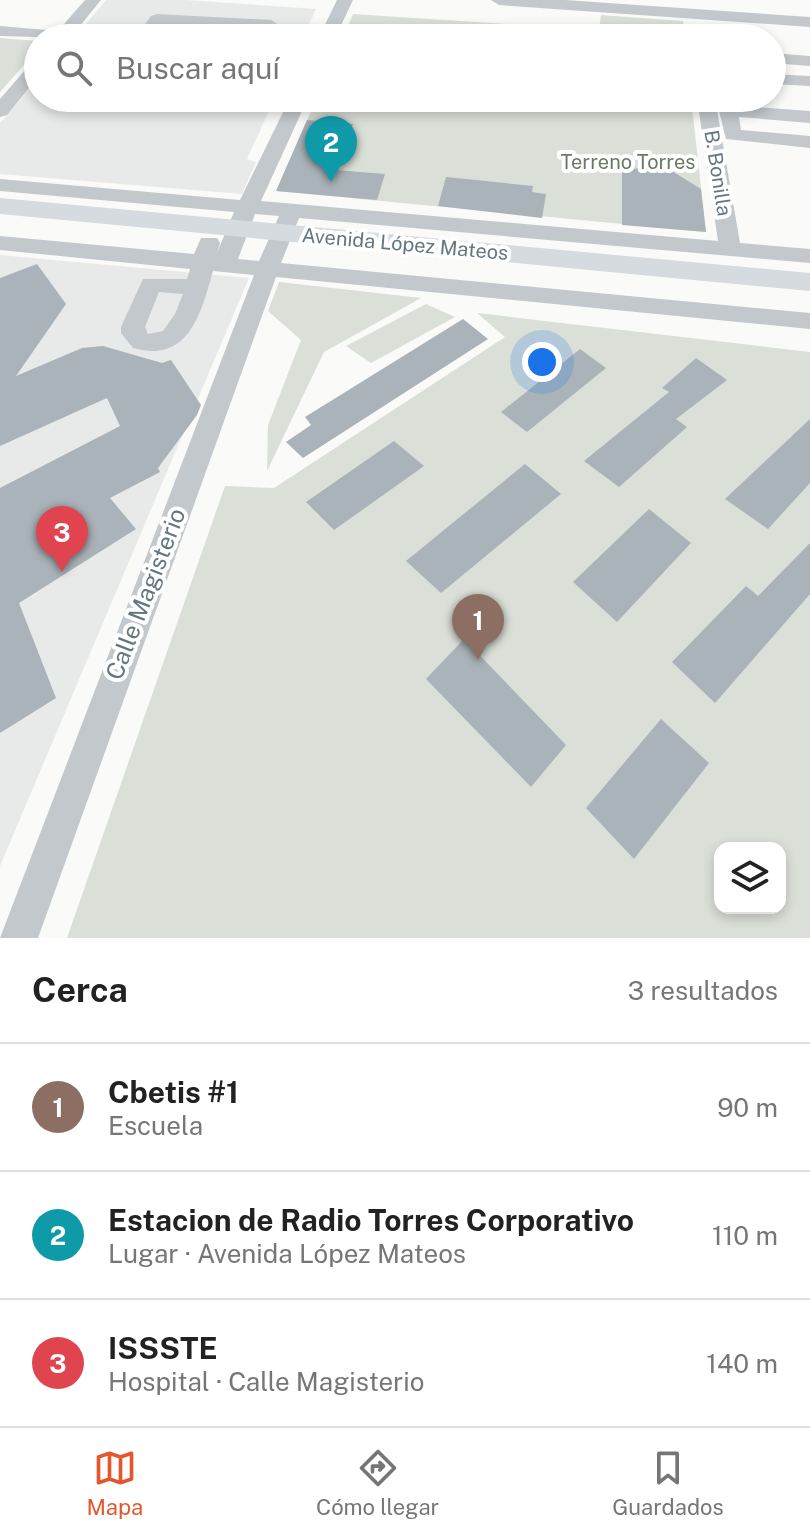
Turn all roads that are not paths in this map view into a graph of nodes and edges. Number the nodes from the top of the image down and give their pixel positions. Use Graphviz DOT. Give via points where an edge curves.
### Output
graph roads {
  1 [pos="93,0"];
  2 [pos="345,0"];
  3 [pos="499,0"];
  4 [pos="799,0"];
  5 [pos="73,24"];
  6 [pos="153,24"];
  7 [pos="252,24"];
  8 [pos="333,24"];
  9 [pos="752,24"];
  10 [pos="786,26"];
  11 [pos="809,28"];
  12 [pos="786,30"];
  13 [pos="0,31"];
  14 [pos="24,33"];
  15 [pos="786,59"];
  16 [pos="810,61"];
  17 [pos="786,80"];
  18 [pos="810,81"];
  19 [pos="24,83"];
  20 [pos="786,100"];
  21 [pos="810,101"];
  22 [pos="0,111"];
  23 [pos="292,112"];
  24 [pos="708,112"];
  25 [pos="728,112"];
  26 [pos="778,112"];
  27 [pos="810,117"];
  28 [pos="810,142"];
  29 [pos="0,185"];
  30 [pos="0,206"];
  31 [pos="0,224"];
  32 [pos="279,240"];
  33 [pos="226,242"];
  34 [pos="0,243"];
  35 [pos="730,249"];
  36 [pos="810,256"];
  37 [pos="810,282"];
  38 [pos="196,287"];
  39 [pos="810,299"];
  40 [pos="810,321"];
  41 [pos="18,938"];
  1 -- 5 [label="street"];
  2 -- 8 [label="street"];
  3 -- 9 [label="street"];
  4 -- 11 [label="street"];
  6 -- 7 [label="street" via="157,19"];
  10 -- 11 [label="street"];
  11 -- 12 [label="street"];
  13 -- 14 [label="street"];
  15 -- 16 [label="street"];
  17 -- 18 [label="street"];
  19 -- 22 [label="street"];
  20 -- 21 [label="street"];
  23 -- 33 [label="street"];
  24 -- 35 [label="street, B. Bonilla"];
  25 -- 28 [label="street" via="733,135"];
  26 -- 27 [label="street"];
  29 -- 33 [label="street, Avenida López Mateos"];
  30 -- 33 [label="main road, Avenida López Mateos"];
  31 -- 33 [label="main road, Avenida López Mateos"];
  32 -- 33 [label="main road, Avenida López Mateos"];
  32 -- 33 [label="street, Avenida López Mateos"];
  32 -- 35 [label="street, Avenida López Mateos"];
  32 -- 37 [label="main road, Avenida López Mateos"];
  32 -- 39 [label="main road, Avenida López Mateos"];
  32 -- 40 [label="street" via="464,286"];
  32 -- 41 [label="street, Calle Magisterio"];
  33 -- 34 [label="street"];
  33 -- 38 [label="street"];
  35 -- 36 [label="street, Avenida López Mateos"];
}
